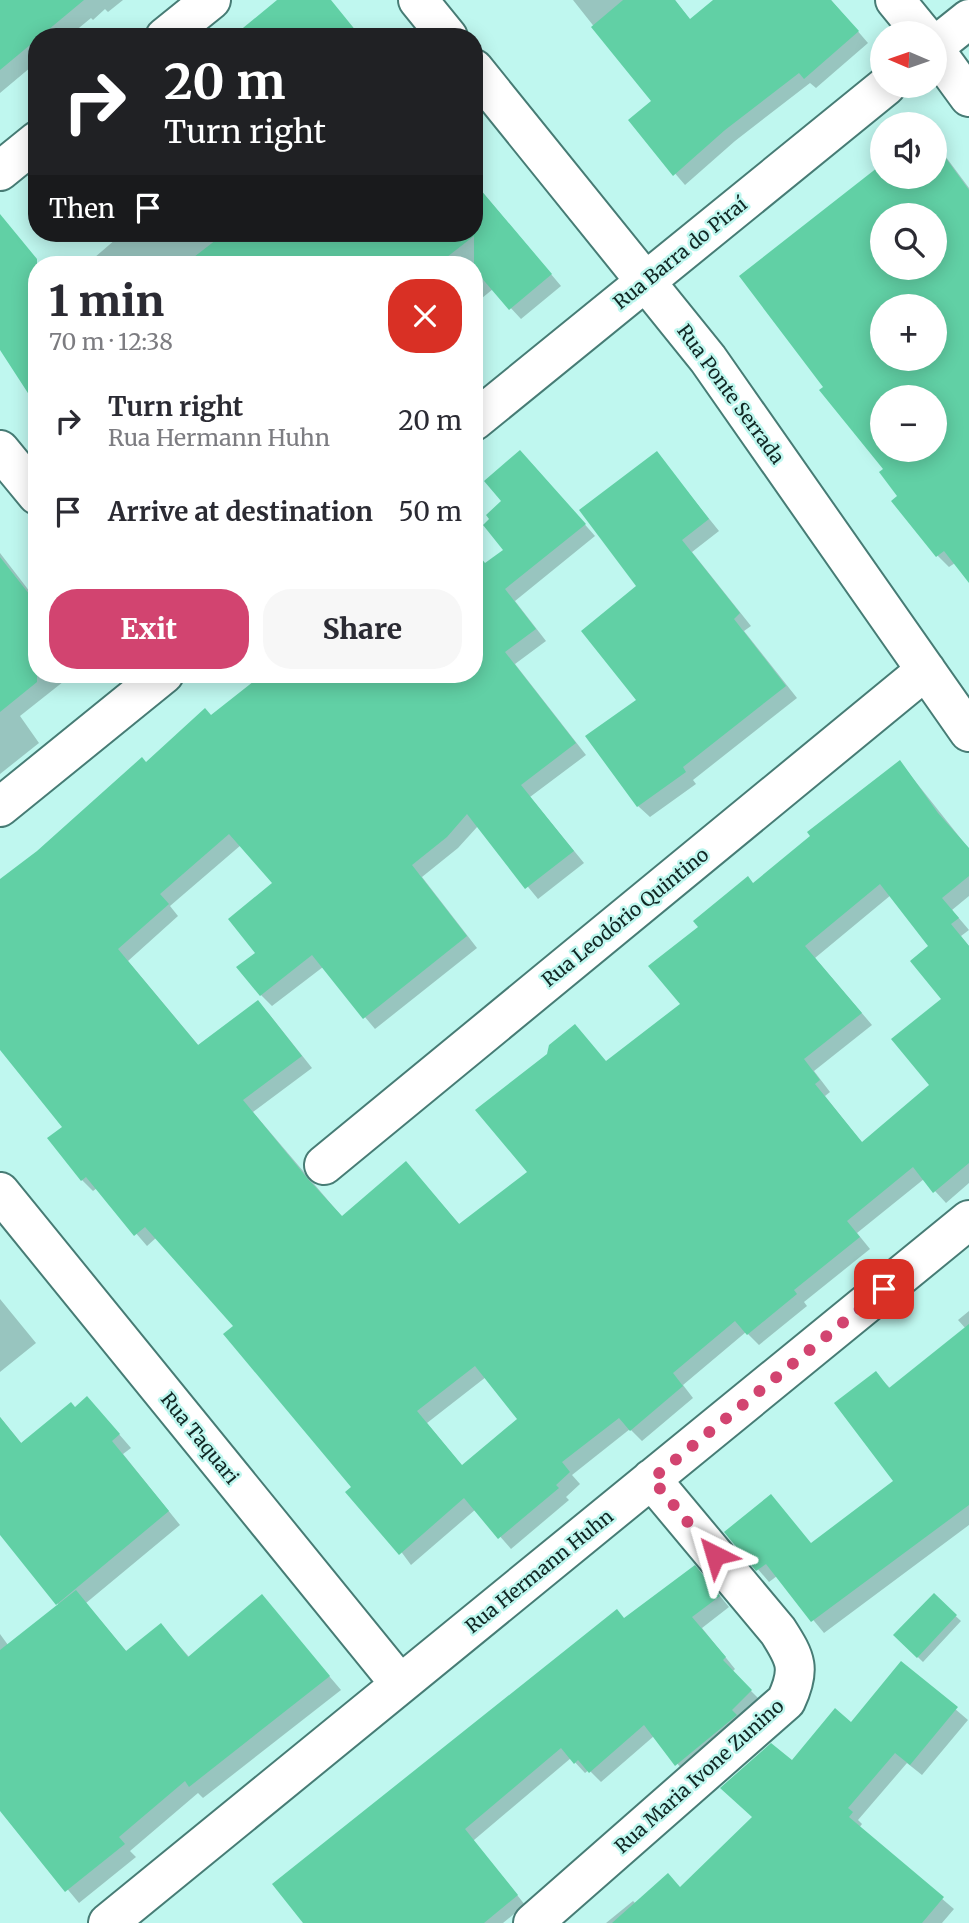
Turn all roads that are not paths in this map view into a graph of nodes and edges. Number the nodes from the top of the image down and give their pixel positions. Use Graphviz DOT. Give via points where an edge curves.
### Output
graph roads {
  1 [pos="211,0"];
  2 [pos="418,0"];
  3 [pos="895,0"];
  4 [pos="969,19"];
  5 [pos="912,21"];
  6 [pos="176,28"];
  7 [pos="441,28"];
  8 [pos="947,37"];
  9 [pos="947,66"];
  10 [pos="483,80"];
  11 [pos="969,97"];
  12 [pos="872,98"];
  13 [pos="28,148"];
  14 [pos="0,171"];
  15 [pos="646,281"];
  16 [pos="483,414"];
  17 [pos="0,450"];
  18 [pos="28,484"];
  19 [pos="926,670"];
  20 [pos="153,683"];
  21 [pos="969,732"];
  22 [pos="0,807"];
  23 [pos="324,1165"];
  24 [pos="0,1192"];
  25 [pos="969,1220"];
  26 [pos="652,1479"];
  27 [pos="400,1684"];
  28 [pos="108,1923"];
  29 [pos="533,1923"];
  1 -- 6 [label="street"];
  2 -- 7 [label="street"];
  3 -- 5 [label="street"];
  4 -- 8 [label="street"];
  9 -- 11 [label="street"];
  10 -- 15 [label="street, Rua Ponte Serrada"];
  12 -- 15 [label="street, Rua Barra do Piraí"];
  13 -- 14 [label="street"];
  15 -- 16 [label="street, Rua Barra do Piraí"];
  15 -- 19 [label="street, Rua Ponte Serrada" via="756,426"];
  17 -- 18 [label="street"];
  19 -- 21 [label="street, Rua Ponte Serrada"];
  19 -- 23 [label="street, Rua Leodório Quintino"];
  20 -- 22 [label="street"];
  24 -- 27 [label="street, Rua Taquari"];
  25 -- 26 [label="street, Rua Hermann Huhn"];
  26 -- 27 [label="street, Rua Hermann Huhn"];
  26 -- 29 [label="street, Rua Maria Ivone Zunino" via="778,1631 795,1657 796,1682 786,1701"];
  27 -- 28 [label="street, Rua Hermann Huhn"];
}
